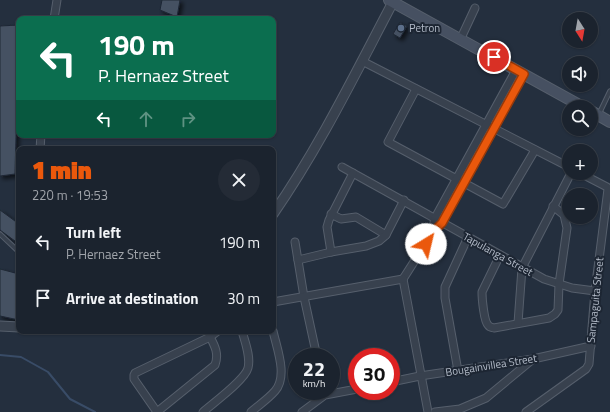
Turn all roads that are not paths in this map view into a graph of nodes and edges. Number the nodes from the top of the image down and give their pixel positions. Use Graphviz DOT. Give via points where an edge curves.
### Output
graph roads {
  1 [pos="57,0"];
  2 [pos="391,1"];
  3 [pos="475,8"];
  4 [pos="54,16"];
  5 [pos="460,38"];
  6 [pos="362,61"];
  7 [pos="520,72"];
  8 [pos="416,89"];
  9 [pos="610,91"];
  10 [pos="570,100"];
  11 [pos="598,109"];
  12 [pos="598,115"];
  13 [pos="610,122"];
  14 [pos="486,124"];
  15 [pos="494,128"];
  16 [pos="535,150"];
  17 [pos="562,164"];
  18 [pos="342,167"];
  19 [pos="353,173"];
  20 [pos="456,179"];
  21 [pos="567,180"];
  22 [pos="594,180"];
  23 [pos="464,183"];
  24 [pos="404,200"];
  25 [pos="553,206"];
  26 [pos="276,210"];
  27 [pos="332,214"];
  28 [pos="434,218"];
  29 [pos="442,223"];
  30 [pos="433,232"];
  31 [pos="0,234"];
  32 [pos="386,235"];
  33 [pos="468,237"];
  34 [pos="294,242"];
  35 [pos="16,249"];
  36 [pos="331,252"];
  37 [pos="500,255"];
  38 [pos="298,260"];
  39 [pos="522,268"];
  40 [pos="403,279"];
  41 [pos="559,284"];
  42 [pos="595,291"];
  43 [pos="304,297"];
  44 [pos="276,302"];
  45 [pos="518,323"];
  46 [pos="0,326"];
  47 [pos="16,327"];
  48 [pos="214,334"];
  49 [pos="243,334"];
  50 [pos="274,334"];
  51 [pos="210,337"];
  52 [pos="591,346"];
  53 [pos="315,348"];
  54 [pos="533,359"];
  55 [pos="458,371"];
  56 [pos="420,376"];
  57 [pos="400,380"];
  58 [pos="317,400"];
  59 [pos="157,412"];
  60 [pos="203,412"];
  61 [pos="251,412"];
  62 [pos="302,412"];
  63 [pos="428,412"];
  64 [pos="435,412"];
  65 [pos="526,412"];
  1 -- 4 [label="street"];
  2 -- 5 [label="main road"];
  2 -- 6 [label="street"];
  3 -- 5 [label="street"];
  5 -- 7 [label="main road"];
  6 -- 8 [label="street"];
  6 -- 26 [label="street" via="294,184"];
  7 -- 10 [label="main road"];
  7 -- 14 [label="street"];
  7 -- 15 [label="street"];
  8 -- 14 [label="street"];
  8 -- 20 [label="street" via="388,142"];
  9 -- 11 [label="lane"];
  12 -- 13 [label="main road"];
  14 -- 15 [label="street"];
  14 -- 20 [label="street"];
  15 -- 16 [label="street"];
  15 -- 23 [label="street"];
  16 -- 17 [label="street"];
  16 -- 23 [label="street" via="503,204"];
  18 -- 19 [label="street, Tapulanga Street"];
  19 -- 24 [label="street, Tapulanga Street"];
  19 -- 27 [label="street"];
  20 -- 23 [label="street"];
  20 -- 28 [label="street"];
  21 -- 25 [label="street"];
  22 -- 42 [label="street, Sampaguita Street" via="608,189"];
  23 -- 29 [label="street"];
  24 -- 28 [label="street, Tapulanga Street"];
  24 -- 32 [label="street"];
  25 -- 39 [label="street"];
  25 -- 41 [label="street" via="564,215 567,228"];
  27 -- 32 [label="street" via="341,219 356,217"];
  27 -- 36 [label="street" via="327,227"];
  28 -- 29 [label="street, Tapulanga Street"];
  28 -- 30 [label="street"];
  29 -- 30 [label="street"];
  29 -- 33 [label="street, Tapulanga Street"];
  30 -- 40 [label="street"];
  31 -- 35 [label="lane"];
  32 -- 36 [label="street" via="366,246"];
  33 -- 37 [label="street, Tapulanga Street"];
  33 -- 55 [label="street" via="445,287 444,298"];
  34 -- 38 [label="street"];
  36 -- 38 [label="street"];
  37 -- 39 [label="street, Tapulanga Street"];
  37 -- 45 [label="street" via="482,292 487,324 494,328"];
  38 -- 43 [label="street"];
  39 -- 41 [label="street, Tapulanga Street"];
  39 -- 45 [label="street"];
  40 -- 43 [label="street"];
  40 -- 56 [label="street"];
  41 -- 42 [label="street, Tapulanga Street"];
  41 -- 45 [label="street" via="558,310 555,314 549,318"];
  42 -- 52 [label="street, Sampaguita Street"];
  43 -- 44 [label="street"];
  43 -- 53 [label="street"];
  46 -- 47 [label="street"];
  48 -- 51 [label="street"];
  49 -- 60 [label="street" via="248,355 248,367 244,376"];
  50 -- 61 [label="street" via="281,379 276,391"];
  51 -- 59 [label="street" via="216,347 218,358 215,365"];
  51 -- 59 [label="street" via="135,373 134,379"];
  52 -- 54 [label="street, Bougainvillea Street"];
  52 -- 65 [label="street, Sampaguita Street" via="586,369"];
  54 -- 55 [label="street, Bougainvillea Street"];
  54 -- 64 [label="street" via="486,398 460,409"];
  55 -- 56 [label="street, Bougainvillea Street"];
  56 -- 57 [label="street, Bougainvillea Street"];
  56 -- 63 [label="street"];
  58 -- 62 [label="street"];
}
